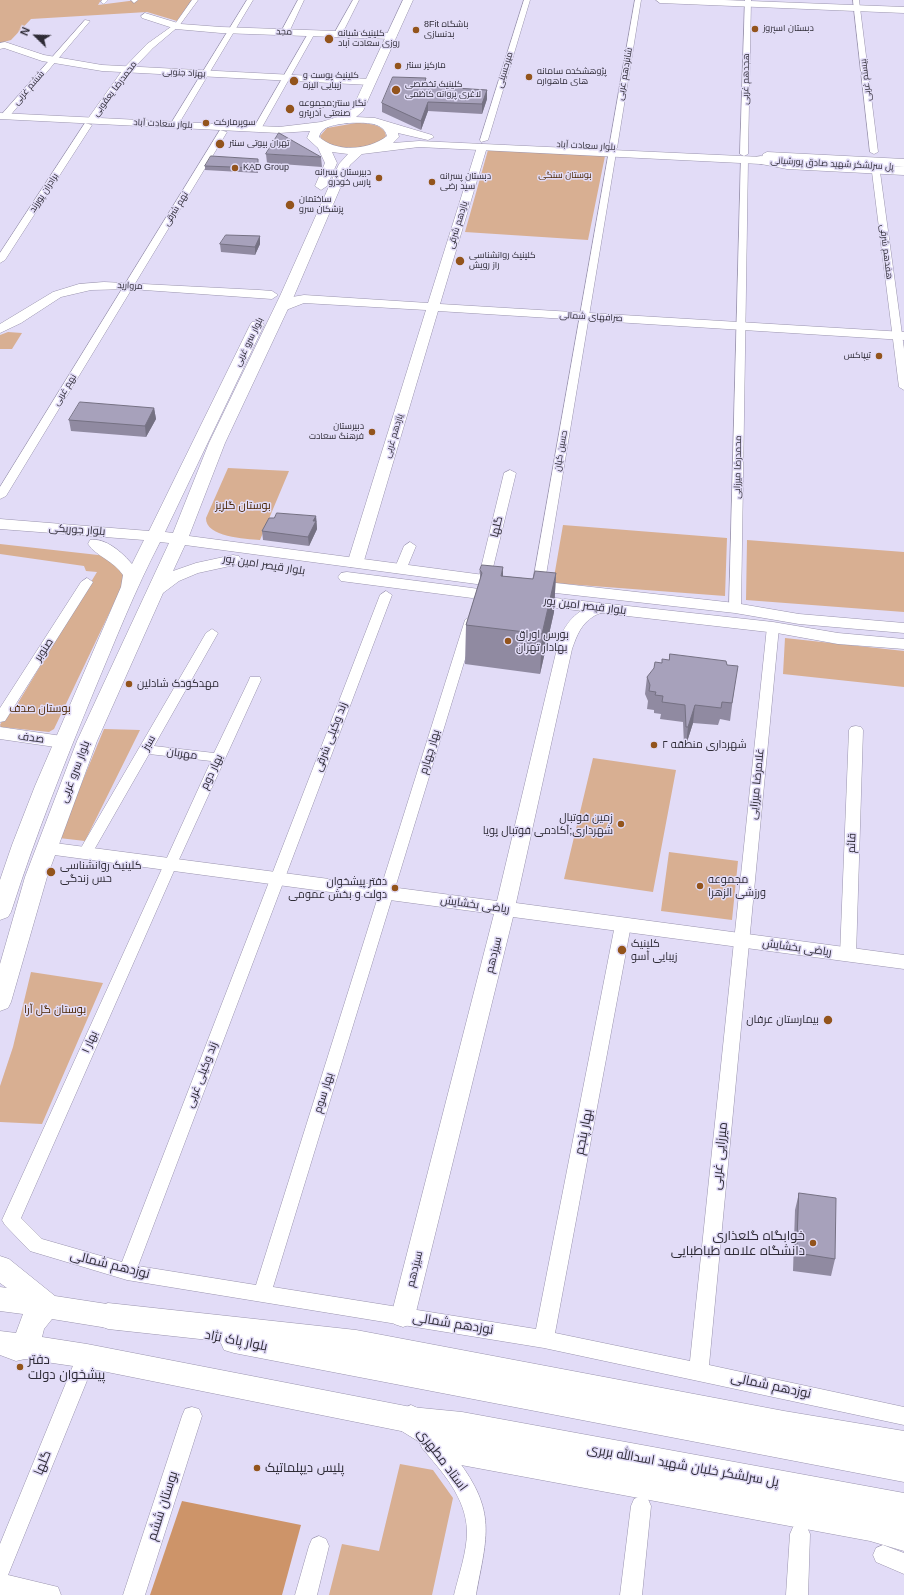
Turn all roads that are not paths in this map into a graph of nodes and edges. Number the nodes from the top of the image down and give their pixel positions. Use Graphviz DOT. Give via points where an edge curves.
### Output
graph roads {
  1 [pos="195,0"];
  2 [pos="250,0"];
  3 [pos="302,0"];
  4 [pos="356,0"];
  5 [pos="407,0"];
  6 [pos="419,0"];
  7 [pos="527,0"];
  8 [pos="638,0"];
  9 [pos="660,0"];
  10 [pos="748,2"];
  11 [pos="857,4"];
  12 [pos="904,10"];
  13 [pos="145,16"];
  14 [pos="87,21"];
  15 [pos="177,25"];
  16 [pos="233,29"];
  17 [pos="285,31"];
  18 [pos="311,32"];
  19 [pos="339,33"];
  20 [pos="392,35"];
  21 [pos="2,44"];
  22 [pos="53,61"];
  23 [pos="127,70"];
  24 [pos="205,74"];
  25 [pos="384,77"];
  26 [pos="286,78"];
  27 [pos="370,82"];
  28 [pos="370,109"];
  29 [pos="2,118"];
  30 [pos="89,123"];
  31 [pos="330,123"];
  32 [pos="113,124"];
  33 [pos="174,124"];
  34 [pos="385,126"];
  35 [pos="257,129"];
  36 [pos="223,132"];
  37 [pos="420,140"];
  38 [pos="320,144"];
  39 [pos="483,144"];
  40 [pos="374,148"];
  41 [pos="359,150"];
  42 [pos="612,150"];
  43 [pos="874,152"];
  44 [pos="744,157"];
  45 [pos="784,157"];
  46 [pos="761,160"];
  47 [pos="904,162"];
  48 [pos="904,167"];
  49 [pos="876,172"];
  50 [pos="904,173"];
  51 [pos="303,226"];
  52 [pos="0,260"];
  53 [pos="129,285"];
  54 [pos="284,285"];
  55 [pos="272,295"];
  56 [pos="434,305"];
  57 [pos="281,308"];
  58 [pos="584,314"];
  59 [pos="741,324"];
  60 [pos="0,329"];
  61 [pos="900,333"];
  62 [pos="904,387"];
  63 [pos="510,473"];
  64 [pos="184,478"];
  65 [pos="202,480"];
  66 [pos="0,496"];
  67 [pos="170,509"];
  68 [pos="191,509"];
  69 [pos="0,524"];
  70 [pos="0,535"];
  71 [pos="100,538"];
  72 [pos="151,542"];
  73 [pos="176,546"];
  74 [pos="410,546"];
  75 [pos="233,554"];
  76 [pos="296,563"];
  77 [pos="355,564"];
  78 [pos="400,570"];
  79 [pos="484,580"];
  80 [pos="87,582"];
  81 [pos="538,587"];
  82 [pos="130,588"];
  83 [pos="154,592"];
  84 [pos="386,595"];
  85 [pos="600,608"];
  86 [pos="735,608"];
  87 [pos="474,611"];
  88 [pos="115,620"];
  89 [pos="770,620"];
  90 [pos="904,620"];
  91 [pos="140,623"];
  92 [pos="904,628"];
  93 [pos="212,633"];
  94 [pos="904,636"];
  95 [pos="904,644"];
  96 [pos="255,680"];
  97 [pos="0,718"];
  98 [pos="856,730"];
  99 [pos="0,733"];
  100 [pos="62,742"];
  101 [pos="146,749"];
  102 [pos="219,758"];
  103 [pos="47,848"];
  104 [pos="85,853"];
  105 [pos="170,864"];
  106 [pos="276,878"];
  107 [pos="386,893"];
  108 [pos="506,909"];
  109 [pos="0,912"];
  110 [pos="623,925"];
  111 [pos="742,941"];
  112 [pos="848,955"];
  113 [pos="904,962"];
  114 [pos="0,1002"];
  115 [pos="11,1220"];
  116 [pos="0,1267"];
  117 [pos="127,1272"];
  118 [pos="262,1294"];
  119 [pos="0,1299"];
  120 [pos="48,1306"];
  121 [pos="108,1316"];
  122 [pos="403,1316"];
  123 [pos="544,1338"];
  124 [pos="0,1343"];
  125 [pos="29,1346"];
  126 [pos="0,1352"];
  127 [pos="87,1356"];
  128 [pos="699,1370"];
  129 [pos="192,1416"];
  130 [pos="904,1416"];
  131 [pos="412,1420"];
  132 [pos="904,1446"];
  133 [pos="904,1468"];
  134 [pos="641,1506"];
  135 [pos="904,1507"];
  136 [pos="800,1534"];
  137 [pos="893,1545"];
  138 [pos="319,1546"];
  139 [pos="904,1564"];
  140 [pos="0,1569"];
  141 [pos="0,1584"];
  142 [pos="50,1595"];
  143 [pos="134,1595"];
  144 [pos="306,1595"];
  145 [pos="465,1595"];
  146 [pos="631,1595"];
  147 [pos="797,1595"];
  1 -- 15 [label="street, محمدرضا یعقوبی"];
  2 -- 16 [label="street"];
  3 -- 17 [label="street"];
  4 -- 19 [label="street"];
  5 -- 20 [label="main road"];
  6 -- 25 [label="main road"];
  7 -- 39 [label="street, میرحسینی"];
  8 -- 42 [label="street, شانزدهم غربی"];
  9 -- 10 [label="street"];
  10 -- 11 [label="street"];
  10 -- 44 [label="street, هجدهم غربی"];
  11 -- 12 [label="street"];
  11 -- 43 [label="street, بیستم غربی"];
  13 -- 15 [label="street, مجد"];
  14 -- 22 [label="street, ششم غربی"];
  15 -- 16 [label="street, مجد"];
  15 -- 23 [label="street, محمدرضا یعقوبی" via="150,46"];
  16 -- 17 [label="street, مجد"];
  16 -- 24 [label="street"];
  17 -- 18 [label="street, مجد"];
  18 -- 19 [label="street, مجد"];
  18 -- 26 [label="street"];
  19 -- 20 [label="street, مجد"];
  20 -- 27 [label="main road"];
  21 -- 22 [label="street, بهزاد جنوبی" via="31,56"];
  22 -- 23 [label="street, بهزاد جنوبی"];
  22 -- 29 [label="street, ششم غربی"];
  23 -- 24 [label="street, بهزاد جنوبی"];
  23 -- 30 [label="street, محمدرضا یعقوبی"];
  24 -- 26 [label="street, بهزاد جنوبی"];
  24 -- 33 [label="street"];
  26 -- 27 [label="street, بهزاد جنوبی"];
  26 -- 35 [label="street"];
  27 -- 31 [label="main road" via="356,111 348,117"];
  28 -- 34 [label="main road" via="374,118"];
  29 -- 30 [label="main road, بلوار سعادت آباد"];
  30 -- 32 [label="main road, بلوار سعادت آباد"];
  30 -- 52 [label="street, برادران پورزند"];
  31 -- 34 [label="main road, بلوار سعادت آباد" via="360,120"];
  31 -- 35 [label="main road, بلوار سعادت آباد" via="292,130"];
  31 -- 38 [label="main road" via="313,133 313,138"];
  32 -- 33 [label="main road, بلوار سعادت آباد"];
  32 -- 36 [label="main road, بلوار سعادت آباد"];
  33 -- 35 [label="main road, بلوار سعادت آباد"];
  34 -- 37 [label="main road, بلوار سعادت آباد"];
  34 -- 40 [label="main road" via="393,132 393,137 389,142"];
  36 -- 38 [label="main road, بلوار سعادت آباد" via="276,135"];
  36 -- 53 [label="street, نهم شرقی"];
  37 -- 39 [label="main road, بلوار سعادت آباد"];
  37 -- 40 [label="main road, بلوار سعادت آباد"];
  38 -- 41 [label="main road, بلوار سعادت آباد" via="334,149"];
  38 -- 51 [label="main road" via="331,163"];
  39 -- 42 [label="main road, بلوار سعادت آباد"];
  39 -- 56 [label="street, یازدهم شرقی"];
  40 -- 41 [label="main road, بلوار سعادت آباد"];
  41 -- 54 [label="main road, بلوار سرو غربی" via="345,164"];
  42 -- 44 [label="main road, بلوار سعادت آباد"];
  42 -- 58 [label="street, حسین کیان"];
  44 -- 45 [label="main road, بلوار سعادت آباد"];
  44 -- 46 [label="main road, بلوار سعادت آباد"];
  44 -- 59 [label="street, محمدرضا میرزایی"];
  45 -- 47 [label="highway" via="793,154"];
  46 -- 48 [label="main road, پل سرلشکر شهید صادق پورشیانی"];
  46 -- 50 [label="highway" via="787,165"];
  49 -- 50 [label="street"];
  49 -- 61 [label="street, هفدهم شرقی"];
  53 -- 55 [label="street, مروارید"];
  53 -- 60 [label="street, مروارید" via="89,286 66,292 50,298 14,323"];
  53 -- 66 [label="street, نهم غربی"];
  54 -- 55 [label="main road, بلوار سرو غربی"];
  54 -- 56 [label="street, صرافهای شمالی" via="300,294"];
  54 -- 57 [label="main road, بلوار سرو غربی"];
  55 -- 64 [label="main road, بلوار سرو غربی"];
  56 -- 57 [label="street, صرافهای شمالی" via="304,299"];
  56 -- 58 [label="street, صرافهای شمالی"];
  56 -- 77 [label="street, یازدهم غربی"];
  57 -- 65 [label="main road, بلوار سرو غربی"];
  58 -- 59 [label="street, صرافهای شمالی"];
  58 -- 81 [label="street, حسین کیان"];
  59 -- 61 [label="street, صرافهای شمالی"];
  59 -- 86 [label="street, محمدرضا میرزایی"];
  61 -- 62 [label="street, هفدهم شرقی"];
  63 -- 79 [label="street, گلها"];
  64 -- 65 [label="main road" via="196,470 199,471"];
  64 -- 67 [label="main road, بلوار سرو غربی"];
  65 -- 68 [label="main road, بلوار سرو غربی"];
  67 -- 71 [label="main road" via="160,519 142,528"];
  67 -- 72 [label="main road, بلوار سرو غربی"];
  68 -- 73 [label="main road, بلوار سرو غربی"];
  68 -- 75 [label="main road" via="191,524 198,533"];
  69 -- 71 [label="main road, بلوار جوریکی"];
  70 -- 71 [label="main road, بلوار جوریکی"];
  71 -- 72 [label="main road, بلوار جوریکی"];
  71 -- 82 [label="main road" via="128,567 132,575"];
  72 -- 73 [label="main road, بلوار جوریکی"];
  72 -- 82 [label="main road, بلوار سرو غربی"];
  73 -- 75 [label="main road, بلوار قیصر امین پور"];
  73 -- 83 [label="main road, بلوار سرو غربی"];
  74 -- 78 [label="street"];
  75 -- 76 [label="main road, بلوار قیصر امین پور"];
  75 -- 83 [label="main road" via="186,570 165,582"];
  76 -- 77 [label="main road, بلوار قیصر امین پور"];
  76 -- 85 [label="main road, بلوار قیصر امین پور"];
  77 -- 78 [label="main road, بلوار قیصر امین پور"];
  78 -- 79 [label="main road, بلوار قیصر امین پور"];
  79 -- 81 [label="main road, بلوار قیصر امین پور"];
  80 -- 97 [label="street, صنوبر"];
  81 -- 86 [label="main road, بلوار قیصر امین پور"];
  82 -- 88 [label="main road, بلوار سرو غربی"];
  83 -- 91 [label="main road, بلوار سرو غربی"];
  84 -- 106 [label="street, زند وکیلی شرقی"];
  85 -- 89 [label="main road, بلوار قیصر امین پور"];
  85 -- 108 [label="street, سیزدهم" via="582,616 570,631 555,682"];
  86 -- 89 [label="main road, بلوار قیصر امین پور"];
  87 -- 107 [label="street, بهار چهارم"];
  88 -- 91 [label="main road" via="124,612 136,610"];
  88 -- 100 [label="main road, بلوار سرو غربی"];
  89 -- 90 [label="main road"];
  89 -- 92 [label="main road, بلوار قیصر امین پور" via="806,620"];
  89 -- 94 [label="main road, بلوار قیصر امین پور"];
  89 -- 95 [label="main road" via="806,635"];
  89 -- 111 [label="street, غلامرضا میرزایی"];
  91 -- 103 [label="main road, بلوار سرو غربی" via="87,741"];
  93 -- 101 [label="street, سبز"];
  96 -- 102 [label="street, بهار دوم"];
  98 -- 112 [label="street, قائم"];
  99 -- 100 [label="street, صدف"];
  100 -- 109 [label="main road, بلوار سرو غربی"];
  101 -- 102 [label="street, مهربان"];
  101 -- 104 [label="street, سبز"];
  102 -- 105 [label="street, بهار دوم"];
  103 -- 104 [label="street, ریاضی بخشایش"];
  103 -- 114 [label="main road, بلوار سرو غربی" via="36,877"];
  104 -- 105 [label="street, ریاضی بخشایش"];
  105 -- 106 [label="street, ریاضی بخشایش"];
  105 -- 115 [label="street, بهار ۱"];
  106 -- 107 [label="street, ریاضی بخشایش"];
  106 -- 117 [label="street, زند وکیلی غربی"];
  107 -- 108 [label="street, ریاضی بخشایش"];
  107 -- 118 [label="street, بهار سوم"];
  108 -- 110 [label="street, ریاضی بخشایش"];
  108 -- 122 [label="street, سیزدهم"];
  110 -- 111 [label="street, ریاضی بخشایش"];
  110 -- 123 [label="street, بهار پنجم"];
  111 -- 112 [label="street, ریاضی بخشایش"];
  111 -- 128 [label="street, میرزایی غربی"];
  112 -- 113 [label="street, ریاضی بخشایش"];
  115 -- 117 [label="street, نوزدهم شمالی" via="36,1245"];
  116 -- 120 [label="main road"];
  117 -- 118 [label="street, نوزدهم شمالی"];
  118 -- 122 [label="street, نوزدهم شمالی"];
  119 -- 120 [label="main road, بلوار پاک نژاد"];
  120 -- 121 [label="main road, بلوار پاک نژاد"];
  120 -- 125 [label="main road" via="31,1324"];
  121 -- 132 [label="highway" via="356,1343"];
  121 -- 133 [label="main road, بلوار پاک نژاد"];
  122 -- 123 [label="street, نوزدهم شمالی"];
  123 -- 128 [label="street, نوزدهم شمالی"];
  124 -- 125 [label="main road"];
  125 -- 126 [label="main road"];
  125 -- 127 [label="main road"];
  127 -- 131 [label="main road"];
  127 -- 140 [label="street, گلها"];
  128 -- 130 [label="street, نوزدهم شمالی"];
  129 -- 143 [label="street, بوستان ششم"];
  131 -- 135 [label="main road, پل سرلشکر خلبان شهید اسدالله بربری" via="462,1425"];
  131 -- 137 [label="highway" via="461,1450 870,1525"];
  131 -- 145 [label="street, استاد مطهری" via="460,1480 469,1496 477,1532"];
  134 -- 146 [label="street"];
  136 -- 147 [label="street"];
  137 -- 139 [label="street"];
  138 -- 144 [label="street"];
  141 -- 142 [label="street"];
}
